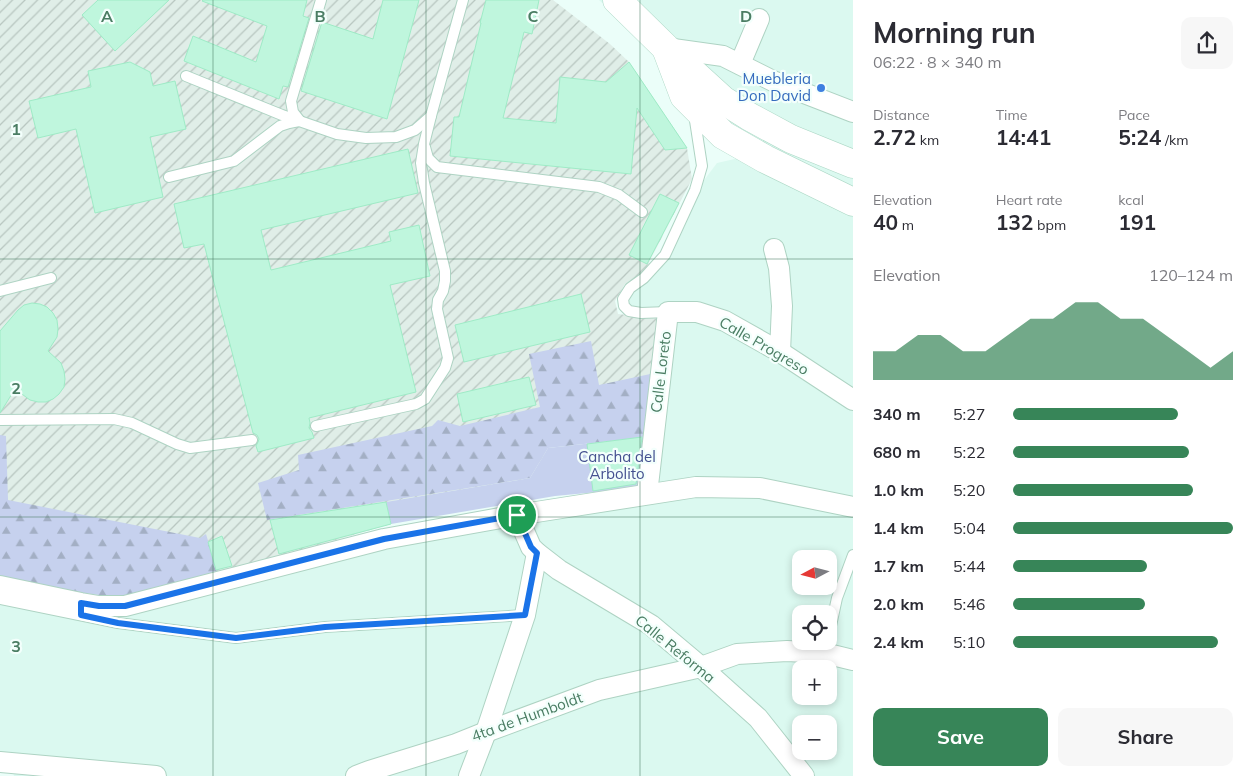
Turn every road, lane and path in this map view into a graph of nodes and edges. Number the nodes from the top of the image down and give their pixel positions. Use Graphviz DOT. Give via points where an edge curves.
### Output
graph roads {
  1 [pos="321,0"];
  2 [pos="463,0"];
  3 [pos="617,0"];
  4 [pos="759,19"];
  5 [pos="666,48"];
  6 [pos="740,64"];
  7 [pos="186,76"];
  8 [pos="692,105"];
  9 [pos="853,112"];
  10 [pos="431,116"];
  11 [pos="300,121"];
  12 [pos="424,144"];
  13 [pos="853,164"];
  14 [pos="169,177"];
  15 [pos="853,202"];
  16 [pos="642,212"];
  17 [pos="774,249"];
  18 [pos="50,278"];
  19 [pos="0,291"];
  20 [pos="668,312"];
  21 [pos="780,352"];
  22 [pos="853,400"];
  23 [pos="0,420"];
  24 [pos="316,426"];
  25 [pos="252,440"];
  26 [pos="647,494"];
  27 [pos="853,507"];
  28 [pos="517,515"];
  29 [pos="537,553"];
  30 [pos="853,555"];
  31 [pos="0,586"];
  32 [pos="0,599"];
  33 [pos="835,605"];
  34 [pos="81,609"];
  35 [pos="525,615"];
  36 [pos="792,650"];
  37 [pos="837,650"];
  38 [pos="853,660"];
  39 [pos="700,667"];
  40 [pos="486,732"];
  41 [pos="6,767"];
  42 [pos="156,776"];
  43 [pos="356,776"];
  44 [pos="469,776"];
  45 [pos="804,776"];
  1 -- 11 [label="lane" via="291,102 292,112"];
  2 -- 10 [label="lane"];
  3 -- 5 [label="main road"];
  4 -- 6 [label="street"];
  5 -- 6 [label="street" via="722,56"];
  5 -- 8 [label="main road" via="684,96"];
  5 -- 13 [label="main road" via="723,100 750,118"];
  6 -- 9 [label="street"];
  7 -- 11 [label="lane"];
  8 -- 15 [label="main road" via="723,135"];
  8 -- 20 [label="lane, Calle Loreto" via="702,166 695,190 665,255 630,288 623,299 629,311"];
  10 -- 11 [label="lane" via="415,130 396,137 336,134"];
  10 -- 12 [label="lane"];
  11 -- 14 [label="lane" via="280,126 234,161"];
  12 -- 16 [label="lane" via="428,158 437,167 599,187 619,195"];
  12 -- 24 [label="lane" via="421,163 424,183 445,281 437,309 448,358 445,368 425,399 416,404"];
  17 -- 21 [label="street" via="782,306"];
  18 -- 19 [label="lane"];
  20 -- 21 [label="street, Calle Progreso" via="697,312 725,321"];
  20 -- 26 [label="street, Calle Loreto"];
  21 -- 22 [label="street, Calle Progreso"];
  23 -- 25 [label="lane" via="114,418 190,448"];
  26 -- 27 [label="street" via="696,487 760,488"];
  26 -- 28 [label="street"];
  28 -- 29 [label="street, Calle Reforma" via="531,547"];
  28 -- 34 [label="street" via="384,539 125,606"];
  29 -- 35 [label="street"];
  29 -- 39 [label="street, Calle Reforma" via="651,626"];
  30 -- 33 [label="lane"];
  31 -- 34 [label="street"];
  32 -- 34 [label="lane"];
  34 -- 35 [label="lane" via="118,623 236,638 325,627"];
  35 -- 40 [label="street"];
  36 -- 39 [label="street, 4ta de Humboldt" via="737,654"];
  37 -- 38 [label="street, 4ta de Humboldt"];
  39 -- 40 [label="street, 4ta de Humboldt" via="599,690"];
  39 -- 45 [label="street, Calle Reforma" via="758,718"];
  40 -- 43 [label="street, 4ta de Humboldt"];
  40 -- 44 [label="street"];
  41 -- 42 [label="street"];
}
